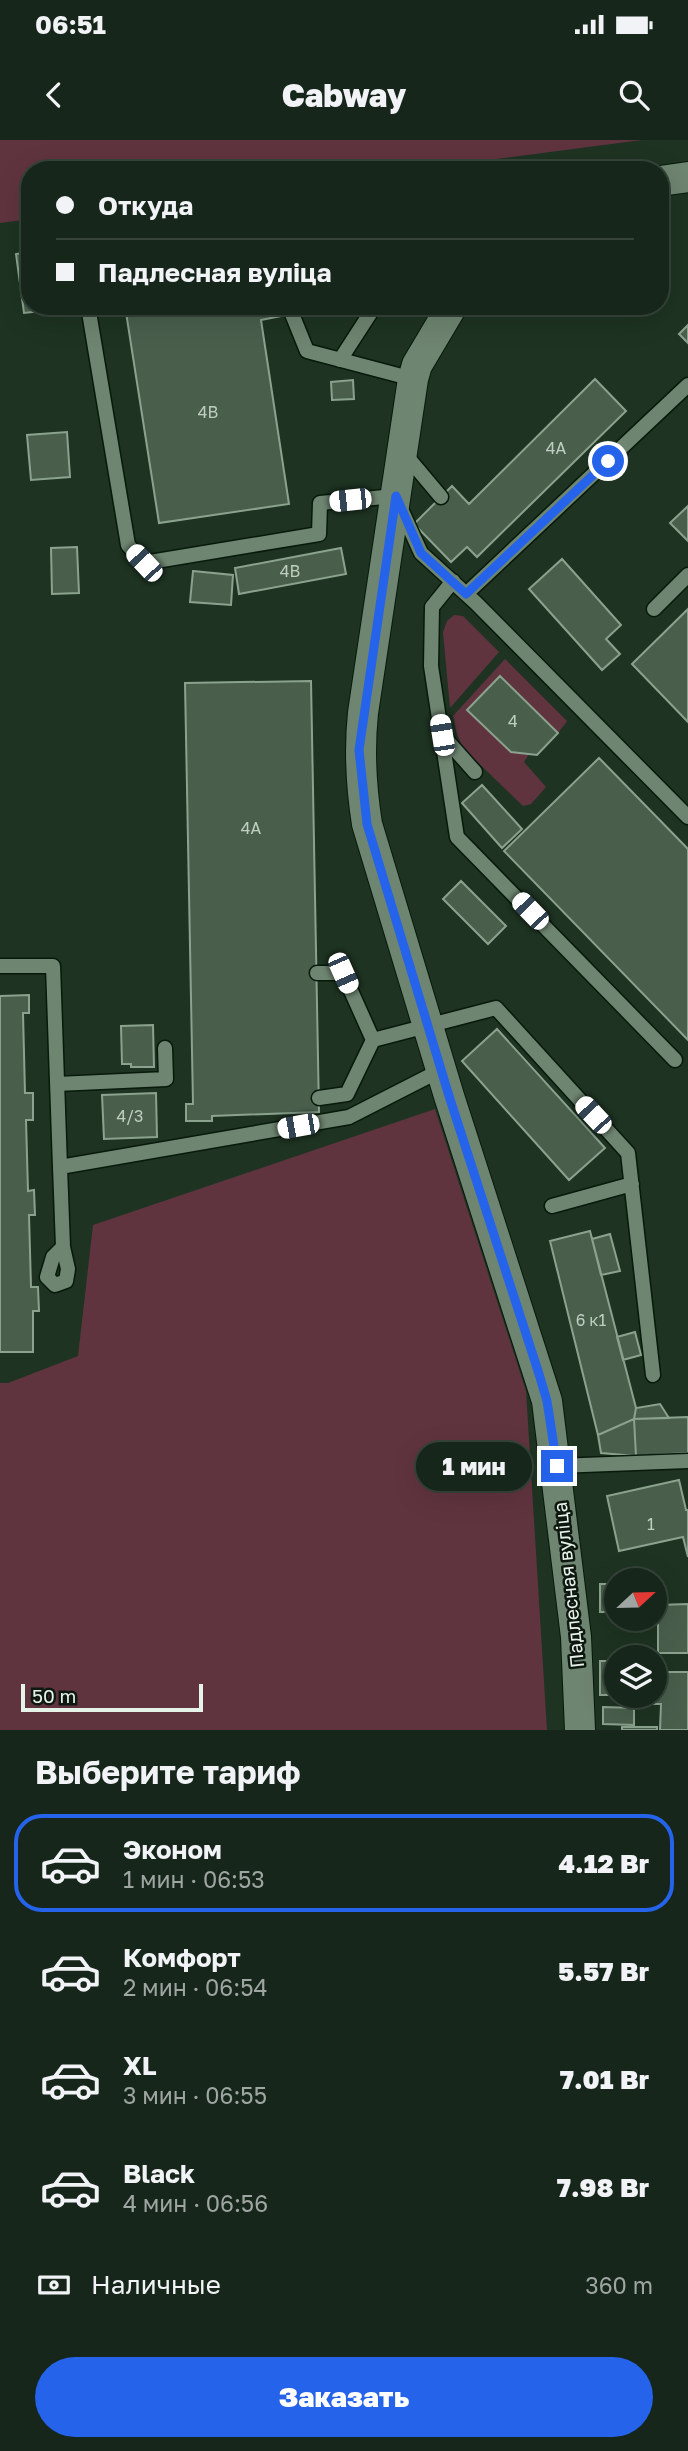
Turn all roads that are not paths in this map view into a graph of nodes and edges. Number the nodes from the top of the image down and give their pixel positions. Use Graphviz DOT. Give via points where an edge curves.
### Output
graph roads {
  1 [pos="688,177"];
  2 [pos="669,180"];
  3 [pos="90,315"];
  4 [pos="292,315"];
  5 [pos="369,315"];
  6 [pos="447,315"];
  7 [pos="340,360"];
  8 [pos="413,379"];
  9 [pos="688,385"];
  10 [pos="403,452"];
  11 [pos="396,496"];
  12 [pos="441,497"];
  13 [pos="688,575"];
  14 [pos="453,581"];
  15 [pos="466,594"];
  16 [pos="654,609"];
  17 [pos="442,735"];
  18 [pos="475,772"];
  19 [pos="688,817"];
  20 [pos="0,966"];
  21 [pos="317,973"];
  22 [pos="428,1026"];
  23 [pos="373,1040"];
  24 [pos="165,1048"];
  25 [pos="675,1060"];
  26 [pos="441,1070"];
  27 [pos="57,1084"];
  28 [pos="319,1098"];
  29 [pos="60,1167"];
  30 [pos="632,1184"];
  31 [pos="552,1206"];
  32 [pos="63,1247"];
  33 [pos="653,1375"];
  34 [pos="688,1461"];
  35 [pos="557,1466"];
  36 [pos="580,1730"];
  1 -- 2 [label="street"];
  3 -- 11 [label="lane" via="128,545 144,563 319,534 320,503"];
  4 -- 7 [label="lane" via="307,351"];
  5 -- 7 [label="lane"];
  6 -- 8 [label="street, Падлесная вуліца"];
  7 -- 8 [label="lane"];
  8 -- 10 [label="street, Падлесная вуліца"];
  9 -- 15 [label="lane"];
  10 -- 11 [label="street, Падлесная вуліца"];
  10 -- 12 [label="lane"];
  11 -- 14 [label="lane" via="421,553"];
  11 -- 22 [label="street, Падлесная вуліца" via="359,750 367,824"];
  13 -- 16 [label="lane"];
  14 -- 15 [label="lane"];
  14 -- 17 [label="lane" via="432,607 431,666"];
  15 -- 19 [label="lane"];
  17 -- 18 [label="lane"];
  17 -- 25 [label="lane" via="457,836"];
  20 -- 27 [label="lane" via="53,966"];
  21 -- 23 [label="lane" via="343,973"];
  22 -- 23 [label="lane"];
  22 -- 26 [label="street, Падлесная вуліца"];
  22 -- 30 [label="lane" via="496,1008 628,1153"];
  23 -- 28 [label="lane" via="347,1094"];
  24 -- 27 [label="lane" via="166,1079"];
  26 -- 29 [label="lane" via="349,1117"];
  26 -- 35 [label="street, Падлесная вуліца" via="547,1401"];
  27 -- 29 [label="lane"];
  29 -- 32 [label="lane"];
  30 -- 31 [label="lane"];
  30 -- 33 [label="lane"];
  34 -- 35 [label="lane"];
  35 -- 36 [label="street, Падлесная вуліца" via="576,1637"];
}
